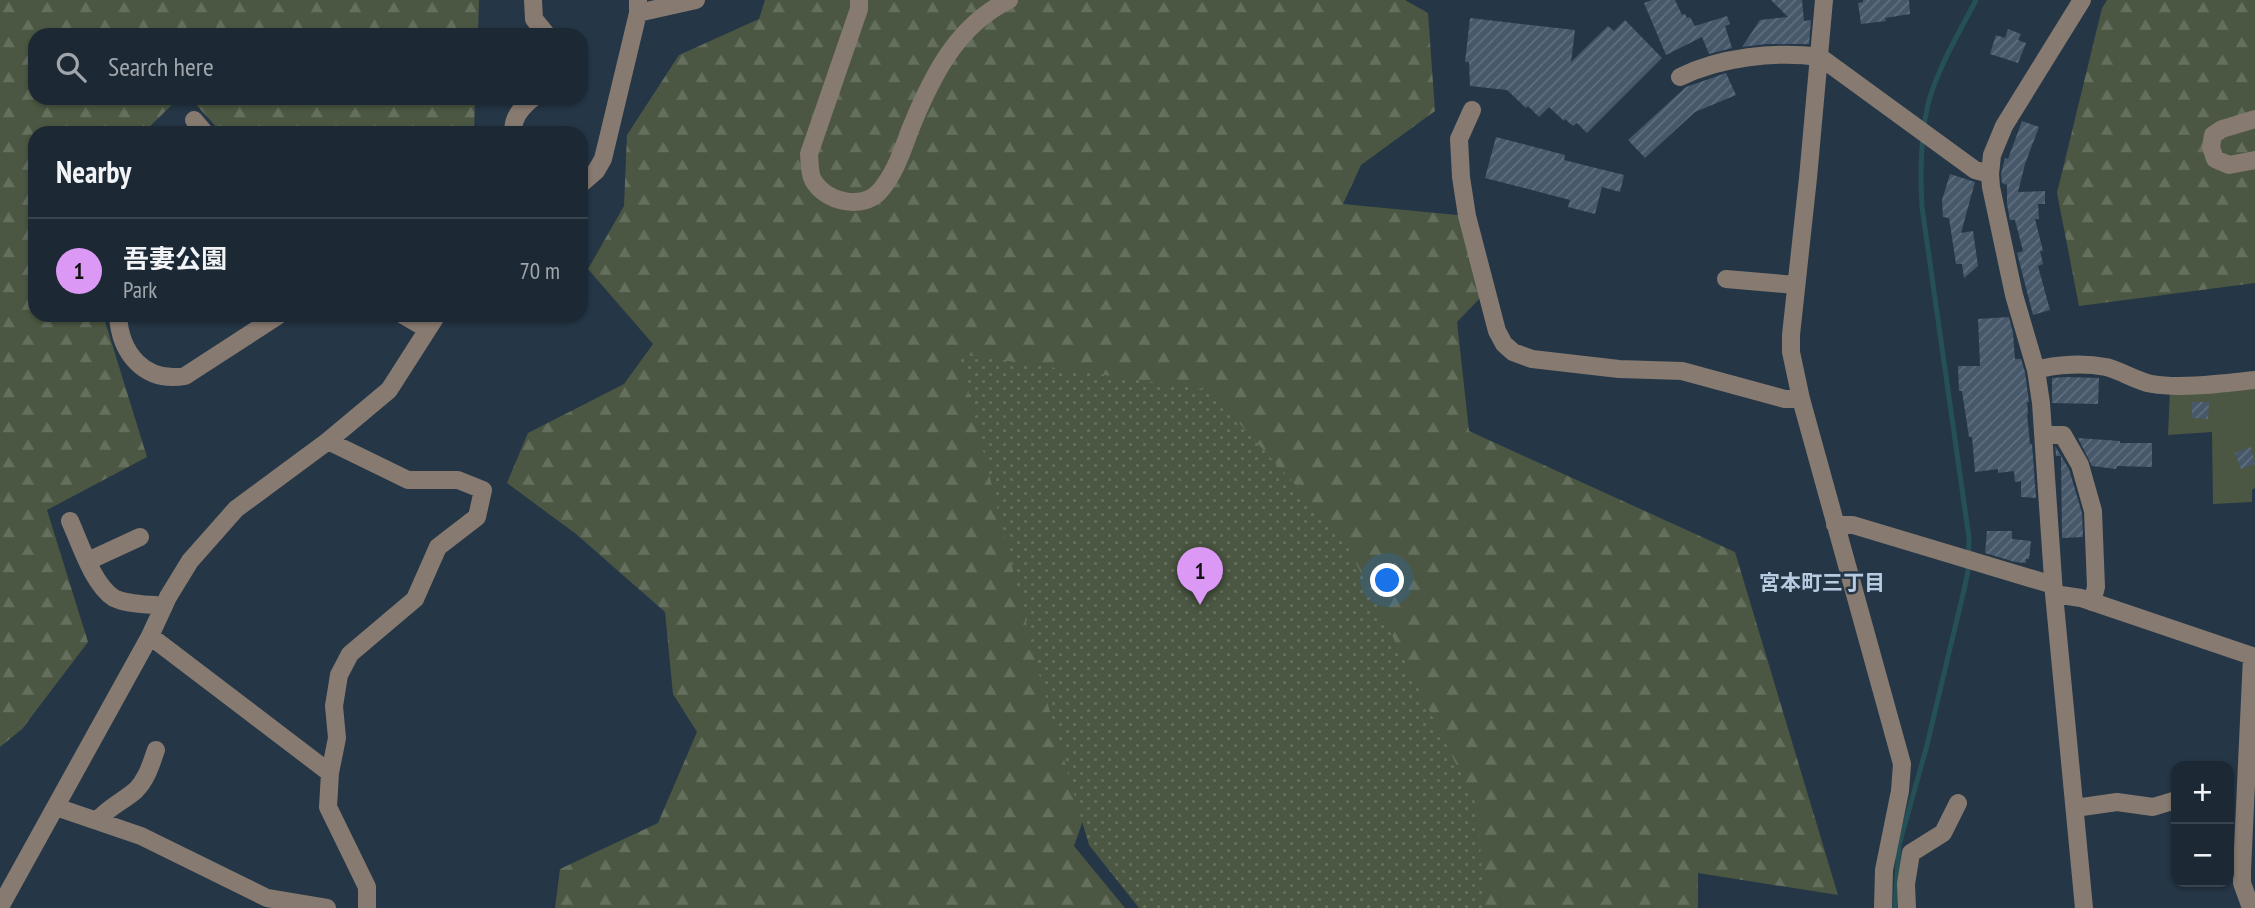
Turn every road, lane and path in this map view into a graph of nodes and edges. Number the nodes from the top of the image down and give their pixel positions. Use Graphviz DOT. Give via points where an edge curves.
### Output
graph roads {
  1 [pos="533,0"];
  2 [pos="696,0"];
  3 [pos="859,0"];
  4 [pos="1009,0"];
  5 [pos="1824,0"];
  6 [pos="2082,0"];
  7 [pos="638,6"];
  8 [pos="541,28"];
  9 [pos="1820,57"];
  10 [pos="1680,77"];
  11 [pos="527,105"];
  12 [pos="1472,110"];
  13 [pos="2255,119"];
  14 [pos="512,126"];
  15 [pos="2255,160"];
  16 [pos="1990,174"];
  17 [pos="588,178"];
  18 [pos="1726,279"];
  19 [pos="1796,285"];
  20 [pos="119,322"];
  21 [pos="268,322"];
  22 [pos="432,322"];
  23 [pos="2036,370"];
  24 [pos="2255,380"];
  25 [pos="1801,399"];
  26 [pos="2043,435"];
  27 [pos="328,442"];
  28 [pos="71,521"];
  29 [pos="1835,525"];
  30 [pos="140,537"];
  31 [pos="88,561"];
  32 [pos="2053,590"];
  33 [pos="2092,602"];
  34 [pos="164,606"];
  35 [pos="150,636"];
  36 [pos="2254,657"];
  37 [pos="156,750"];
  38 [pos="330,774"];
  39 [pos="2171,802"];
  40 [pos="1958,803"];
  41 [pos="56,807"];
  42 [pos="2075,808"];
  43 [pos="97,821"];
  44 [pos="0,906"];
  45 [pos="327,908"];
  46 [pos="367,908"];
  47 [pos="1883,908"];
  48 [pos="1907,908"];
  49 [pos="2084,908"];
  50 [pos="2251,908"];
  1 -- 8 [label="street" via="534,19"];
  2 -- 7 [label="street"];
  3 -- 4 [label="street" via="809,154 818,187 846,201 874,197 881,189 894,170 929,83 947,56 980,18"];
  5 -- 9 [label="street"];
  6 -- 16 [label="street" via="1998,137"];
  7 -- 17 [label="street" via="603,159"];
  9 -- 10 [label="street" via="1801,54 1722,61"];
  9 -- 16 [label="street" via="1975,170"];
  9 -- 19 [label="street"];
  11 -- 14 [label="street"];
  12 -- 25 [label="street" via="1459,139 1461,177 1497,331 1513,352 1532,359 1619,369 1682,371 1785,399"];
  13 -- 15 [label="street" via="2222,129 2214,135 2211,147 2215,159 2229,165"];
  16 -- 23 [label="street" via="2014,295"];
  18 -- 19 [label="street"];
  19 -- 25 [label="street" via="1791,352"];
  20 -- 21 [label="street" via="132,358 146,370 171,379 185,376"];
  22 -- 27 [label="street" via="389,390"];
  23 -- 24 [label="street" via="2091,365 2162,385"];
  23 -- 26 [label="street"];
  25 -- 29 [label="street"];
  26 -- 32 [label="street"];
  26 -- 33 [label="street" via="2066,438 2087,488 2093,511 2096,587"];
  27 -- 34 [label="street" via="236,509 190,561"];
  27 -- 38 [label="street" via="408,480 458,480 483,490 477,517 438,548 415,599 350,654 339,674 334,706 337,738"];
  28 -- 31 [label="street"];
  29 -- 32 [label="street" via="1853,525"];
  29 -- 47 [label="street" via="1902,764 1884,870"];
  30 -- 31 [label="street"];
  31 -- 34 [label="street" via="114,598"];
  32 -- 33 [label="street"];
  32 -- 42 [label="street"];
  33 -- 36 [label="street"];
  34 -- 35 [label="street"];
  35 -- 38 [label="street"];
  35 -- 41 [label="street"];
  36 -- 50 [label="street" via="2242,870"];
  37 -- 43 [label="street" via="149,772 136,789"];
  38 -- 46 [label="street" via="328,807 368,887"];
  39 -- 42 [label="street" via="2153,807 2118,802"];
  40 -- 48 [label="street" via="1943,833 1912,853"];
  41 -- 43 [label="street"];
  41 -- 44 [label="street"];
  42 -- 49 [label="street"];
  43 -- 45 [label="street" via="141,836 267,898"];
}
